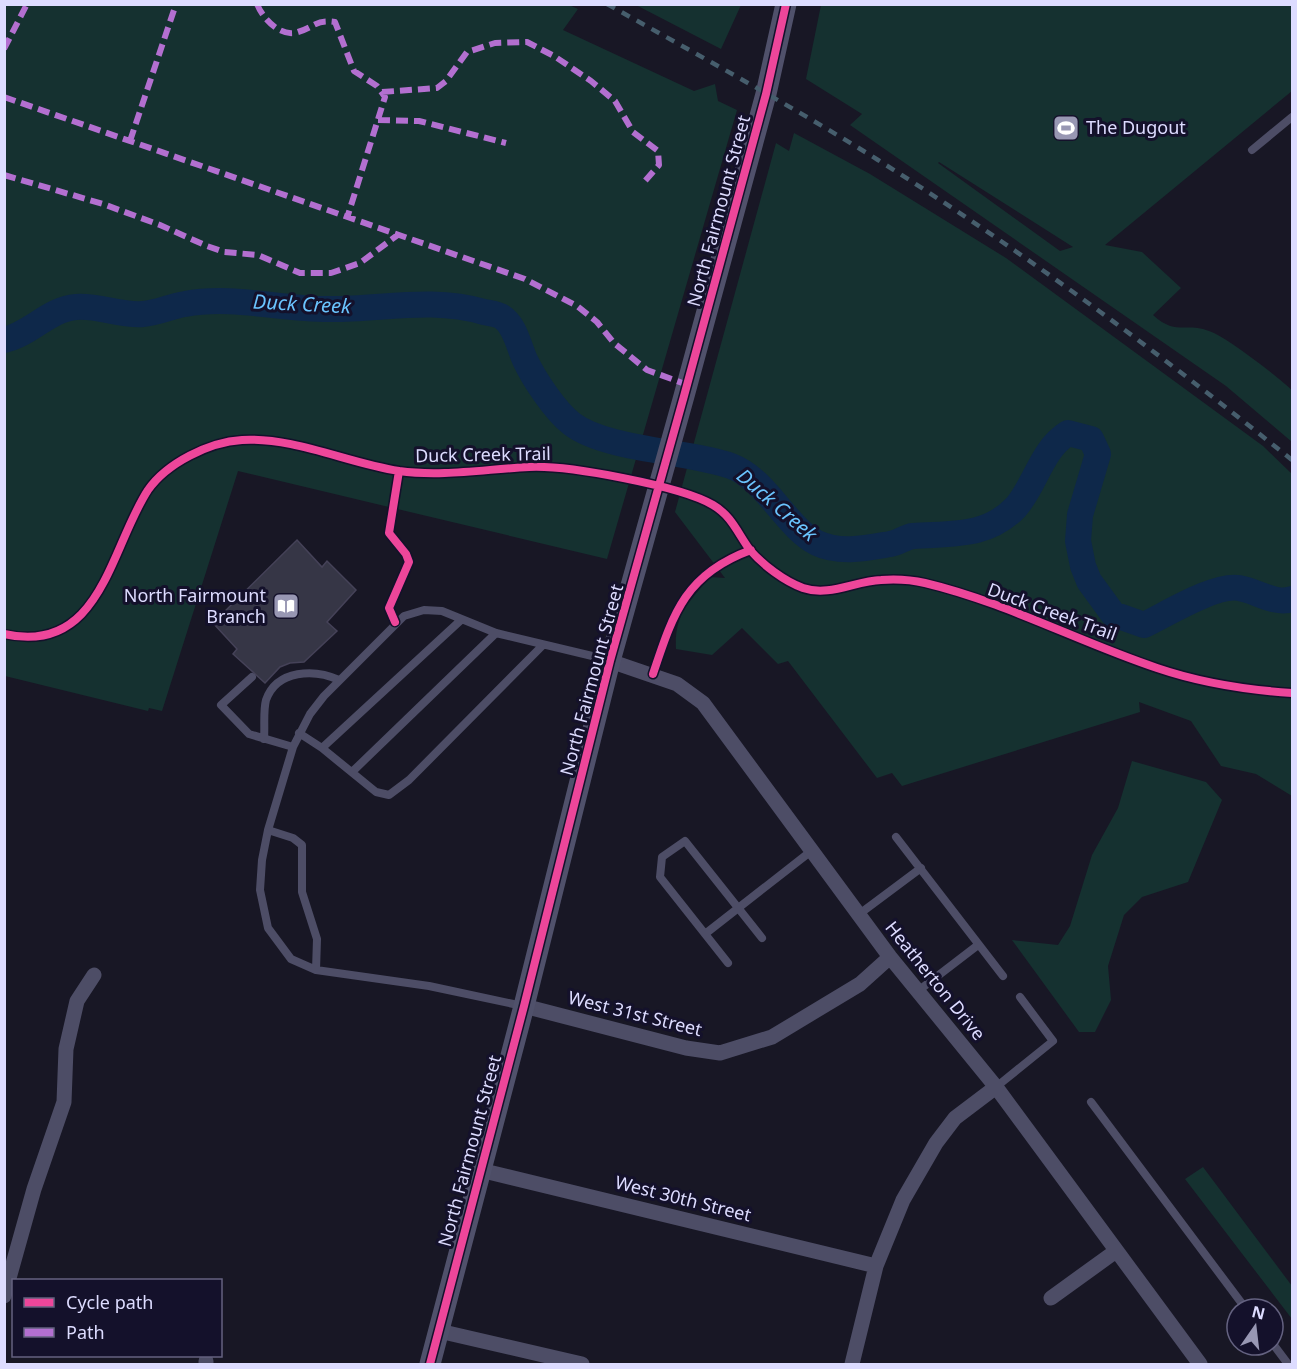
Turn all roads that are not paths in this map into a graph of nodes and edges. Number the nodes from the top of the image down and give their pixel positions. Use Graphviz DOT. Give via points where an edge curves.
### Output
graph roads {
  1 [pos="786,4"];
  2 [pos="1293,117"];
  3 [pos="1252,150"];
  4 [pos="461,620"];
  5 [pos="496,633"];
  6 [pos="543,645"];
  7 [pos="610,661"];
  8 [pos="252,677"];
  9 [pos="339,680"];
  10 [pos="299,733"];
  11 [pos="264,738"];
  12 [pos="293,747"];
  13 [pos="322,748"];
  14 [pos="352,772"];
  15 [pos="268,830"];
  16 [pos="896,837"];
  17 [pos="810,852"];
  18 [pos="921,868"];
  19 [pos="739,908"];
  20 [pos="858,915"];
  21 [pos="705,934"];
  22 [pos="762,938"];
  23 [pos="978,945"];
  24 [pos="890,957"];
  25 [pos="728,963"];
  26 [pos="316,970"];
  27 [pos="94,975"];
  28 [pos="1004,976"];
  29 [pos="918,991"];
  30 [pos="1020,997"];
  31 [pos="524,1006"];
  32 [pos="996,1087"];
  33 [pos="1091,1102"];
  34 [pos="480,1170"];
  35 [pos="1116,1251"];
  36 [pos="876,1266"];
  37 [pos="4,1296"];
  38 [pos="1237,1297"];
  39 [pos="1051,1298"];
  40 [pos="439,1331"];
  41 [pos="430,1365"];
  42 [pos="582,1365"];
  43 [pos="852,1365"];
  44 [pos="1200,1365"];
  1 -- 7 [label="street, North Fairmount Street" via="766,94"];
  2 -- 3 [label="lane"];
  4 -- 5 [label="lane"];
  4 -- 9 [label="lane" via="442,611 424,610 404,616"];
  4 -- 13 [label="lane"];
  5 -- 6 [label="lane"];
  5 -- 14 [label="lane"];
  6 -- 7 [label="lane"];
  6 -- 14 [label="lane" via="409,780 389,795 376,792"];
  7 -- 17 [label="street, Heatherton Drive" via="677,684 703,703"];
  7 -- 31 [label="street, North Fairmount Street"];
  8 -- 11 [label="lane" via="221,705 249,734"];
  9 -- 10 [label="lane"];
  9 -- 11 [label="lane" via="324,673 302,672 277,684 266,701"];
  10 -- 12 [label="lane"];
  10 -- 13 [label="lane"];
  11 -- 12 [label="lane"];
  12 -- 15 [label="lane"];
  13 -- 14 [label="lane"];
  15 -- 26 [label="lane" via="302,845 302,892 317,939"];
  15 -- 26 [label="lane" via="260,890 268,928 291,959"];
  16 -- 18 [label="lane"];
  17 -- 19 [label="lane"];
  17 -- 20 [label="street, Heatherton Drive"];
  18 -- 20 [label="lane"];
  18 -- 23 [label="lane"];
  19 -- 21 [label="lane"];
  19 -- 21 [label="lane" via="685,841 662,857 660,877"];
  19 -- 22 [label="lane"];
  20 -- 24 [label="street, Heatherton Drive"];
  21 -- 25 [label="lane"];
  23 -- 28 [label="lane"];
  23 -- 29 [label="lane"];
  24 -- 29 [label="street, Heatherton Drive"];
  24 -- 31 [label="street, West 31st Street" via="860,984 772,1038 720,1053 686,1048"];
  26 -- 31 [label="lane" via="429,986"];
  27 -- 37 [label="street" via="77,1001 66,1048 64,1102"];
  29 -- 32 [label="street, Heatherton Drive"];
  30 -- 32 [label="lane" via="1053,1041"];
  31 -- 34 [label="street, North Fairmount Street"];
  32 -- 35 [label="street, Heatherton Drive"];
  32 -- 36 [label="street" via="955,1118 936,1143 903,1200"];
  33 -- 38 [label="lane"];
  34 -- 36 [label="street, West 30th Street"];
  34 -- 40 [label="street, North Fairmount Street"];
  35 -- 39 [label="street"];
  35 -- 44 [label="street, Heatherton Drive"];
  36 -- 43 [label="street"];
  40 -- 41 [label="street, North Fairmount Street"];
  40 -- 42 [label="street"];
}
